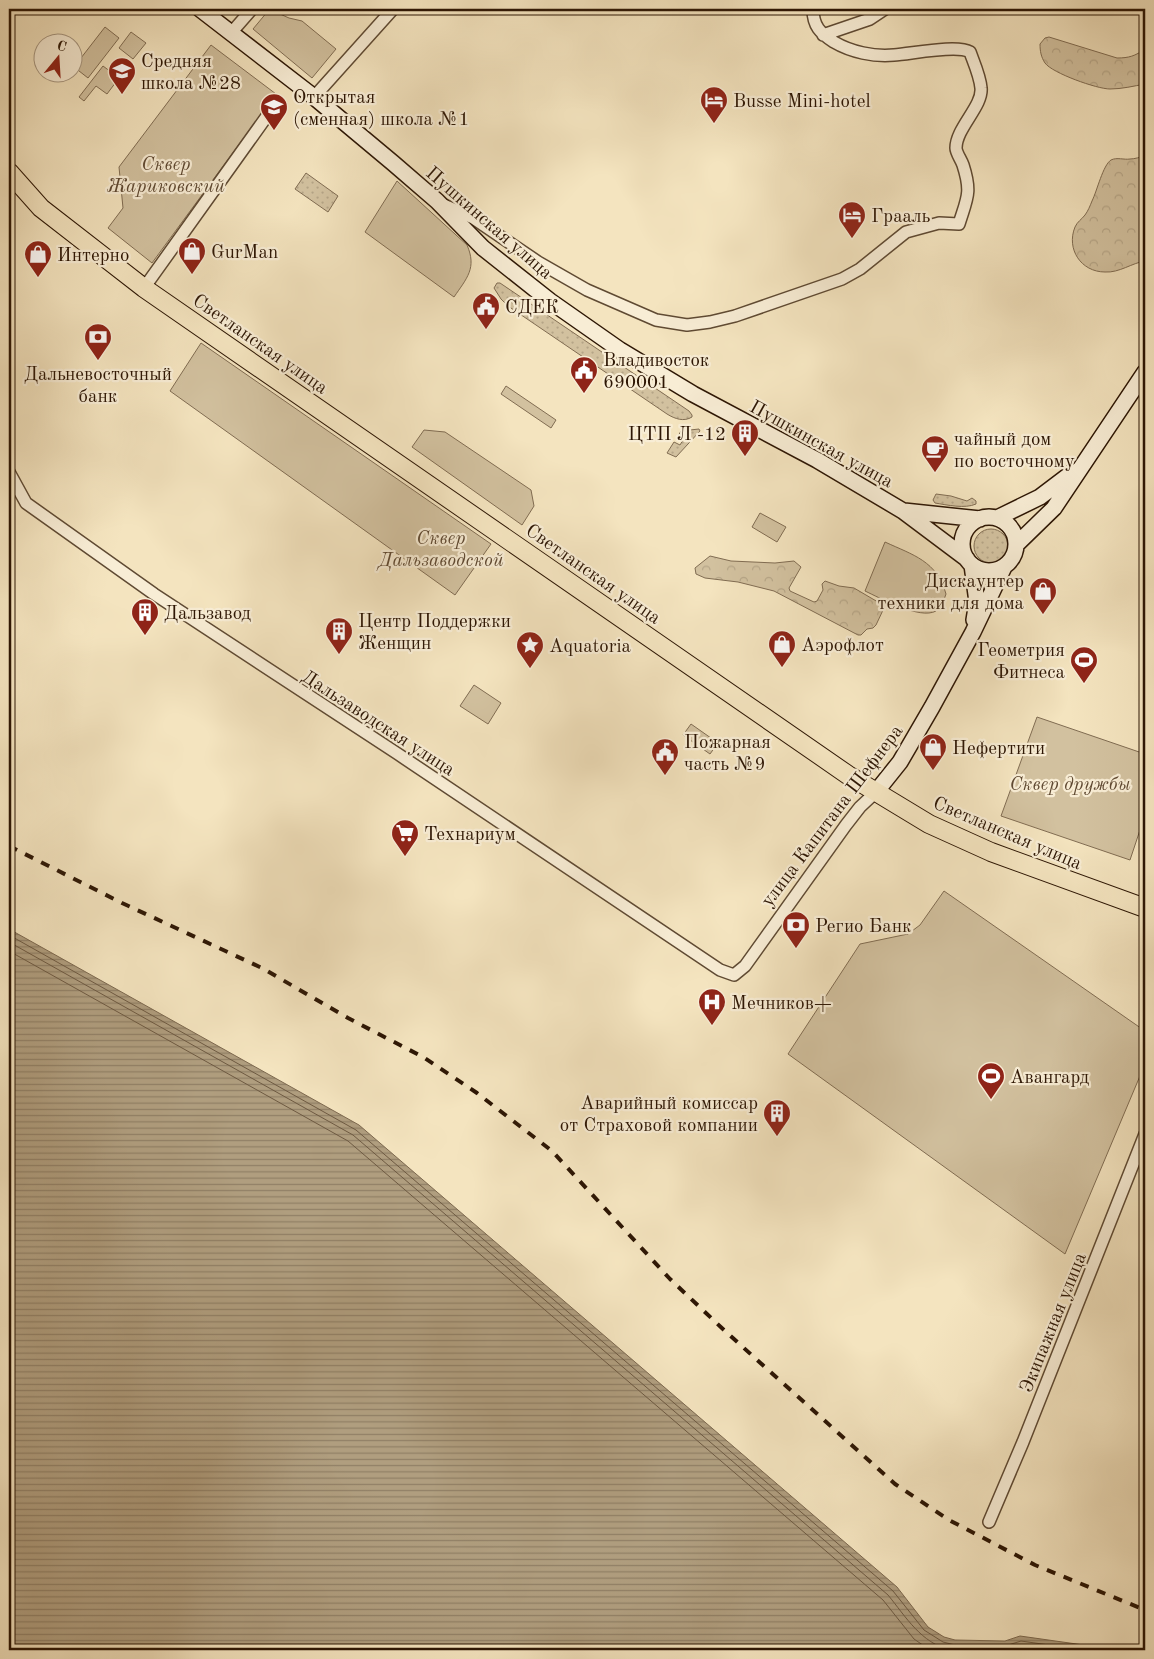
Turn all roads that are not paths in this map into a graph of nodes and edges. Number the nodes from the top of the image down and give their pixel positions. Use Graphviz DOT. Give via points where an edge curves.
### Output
graph roads {
  1 [pos="200,9"];
  2 [pos="252,9"];
  3 [pos="393,9"];
  4 [pos="813,9"];
  5 [pos="885,9"];
  6 [pos="231,33"];
  7 [pos="823,35"];
  8 [pos="314,98"];
  9 [pos="267,116"];
  10 [pos="9,172"];
  11 [pos="437,201"];
  12 [pos="144,288"];
  13 [pos="1145,372"];
  14 [pos="1082,465"];
  15 [pos="9,472"];
  16 [pos="903,511"];
  17 [pos="997,518"];
  18 [pos="980,519"];
  19 [pos="1016,545"];
  20 [pos="970,562"];
  21 [pos="1004,567"];
  22 [pos="973,632"];
  23 [pos="876,792"];
  24 [pos="1145,908"];
  25 [pos="745,966"];
  26 [pos="1145,1134"];
  27 [pos="989,1522"];
  1 -- 6 [label="main road, Пушкинская улица"];
  2 -- 6 [label="street"];
  3 -- 8 [label="street"];
  4 -- 7 [label="street" via="814,22"];
  5 -- 7 [label="street" via="870,20"];
  6 -- 8 [label="main road, Пушкинская улица"];
  7 -- 11 [label="street" via="841,46 876,55 948,49 970,52 982,90 957,140 956,149 969,189 959,224 939,223 906,232 860,270 842,279 735,316 687,325 656,320 587,290 472,218"];
  8 -- 11 [label="main road, Пушкинская улица"];
  9 -- 12 [label="street"];
  10 -- 12 [label="main road, Светланская улица" via="41,208"];
  11 -- 16 [label="main road, Пушкинская улица" via="491,254 620,350"];
  12 -- 23 [label="main road, Светланская улица"];
  13 -- 14 [label="main road"];
  14 -- 17 [label="main road" via="1040,497"];
  14 -- 19 [label="main road" via="1054,508"];
  15 -- 25 [label="street, Дальзаводская улица" via="26,503 154,594 720,970 734,975"];
  16 -- 18 [label="main road, Пушкинская улица"];
  16 -- 20 [label="main road, Пушкинская улица"];
  17 -- 18 [label="main road"];
  17 -- 19 [label="main road" via="1008,524"];
  18 -- 20 [label="main road" via="964,536 962,548"];
  19 -- 21 [label="main road" via="1015,554"];
  20 -- 21 [label="main road" via="979,570"];
  20 -- 22 [label="main road, улица Капитана Шефнера" via="977,602"];
  21 -- 22 [label="main road, улица Капитана Шефнера"];
  22 -- 23 [label="main road, улица Капитана Шефнера" via="900,762"];
  23 -- 24 [label="main road, Светланская улица" via="929,824 991,852"];
  23 -- 25 [label="street, улица Капитана Шефнера" via="846,825"];
  26 -- 27 [label="street, Экипажная улица"];
}
